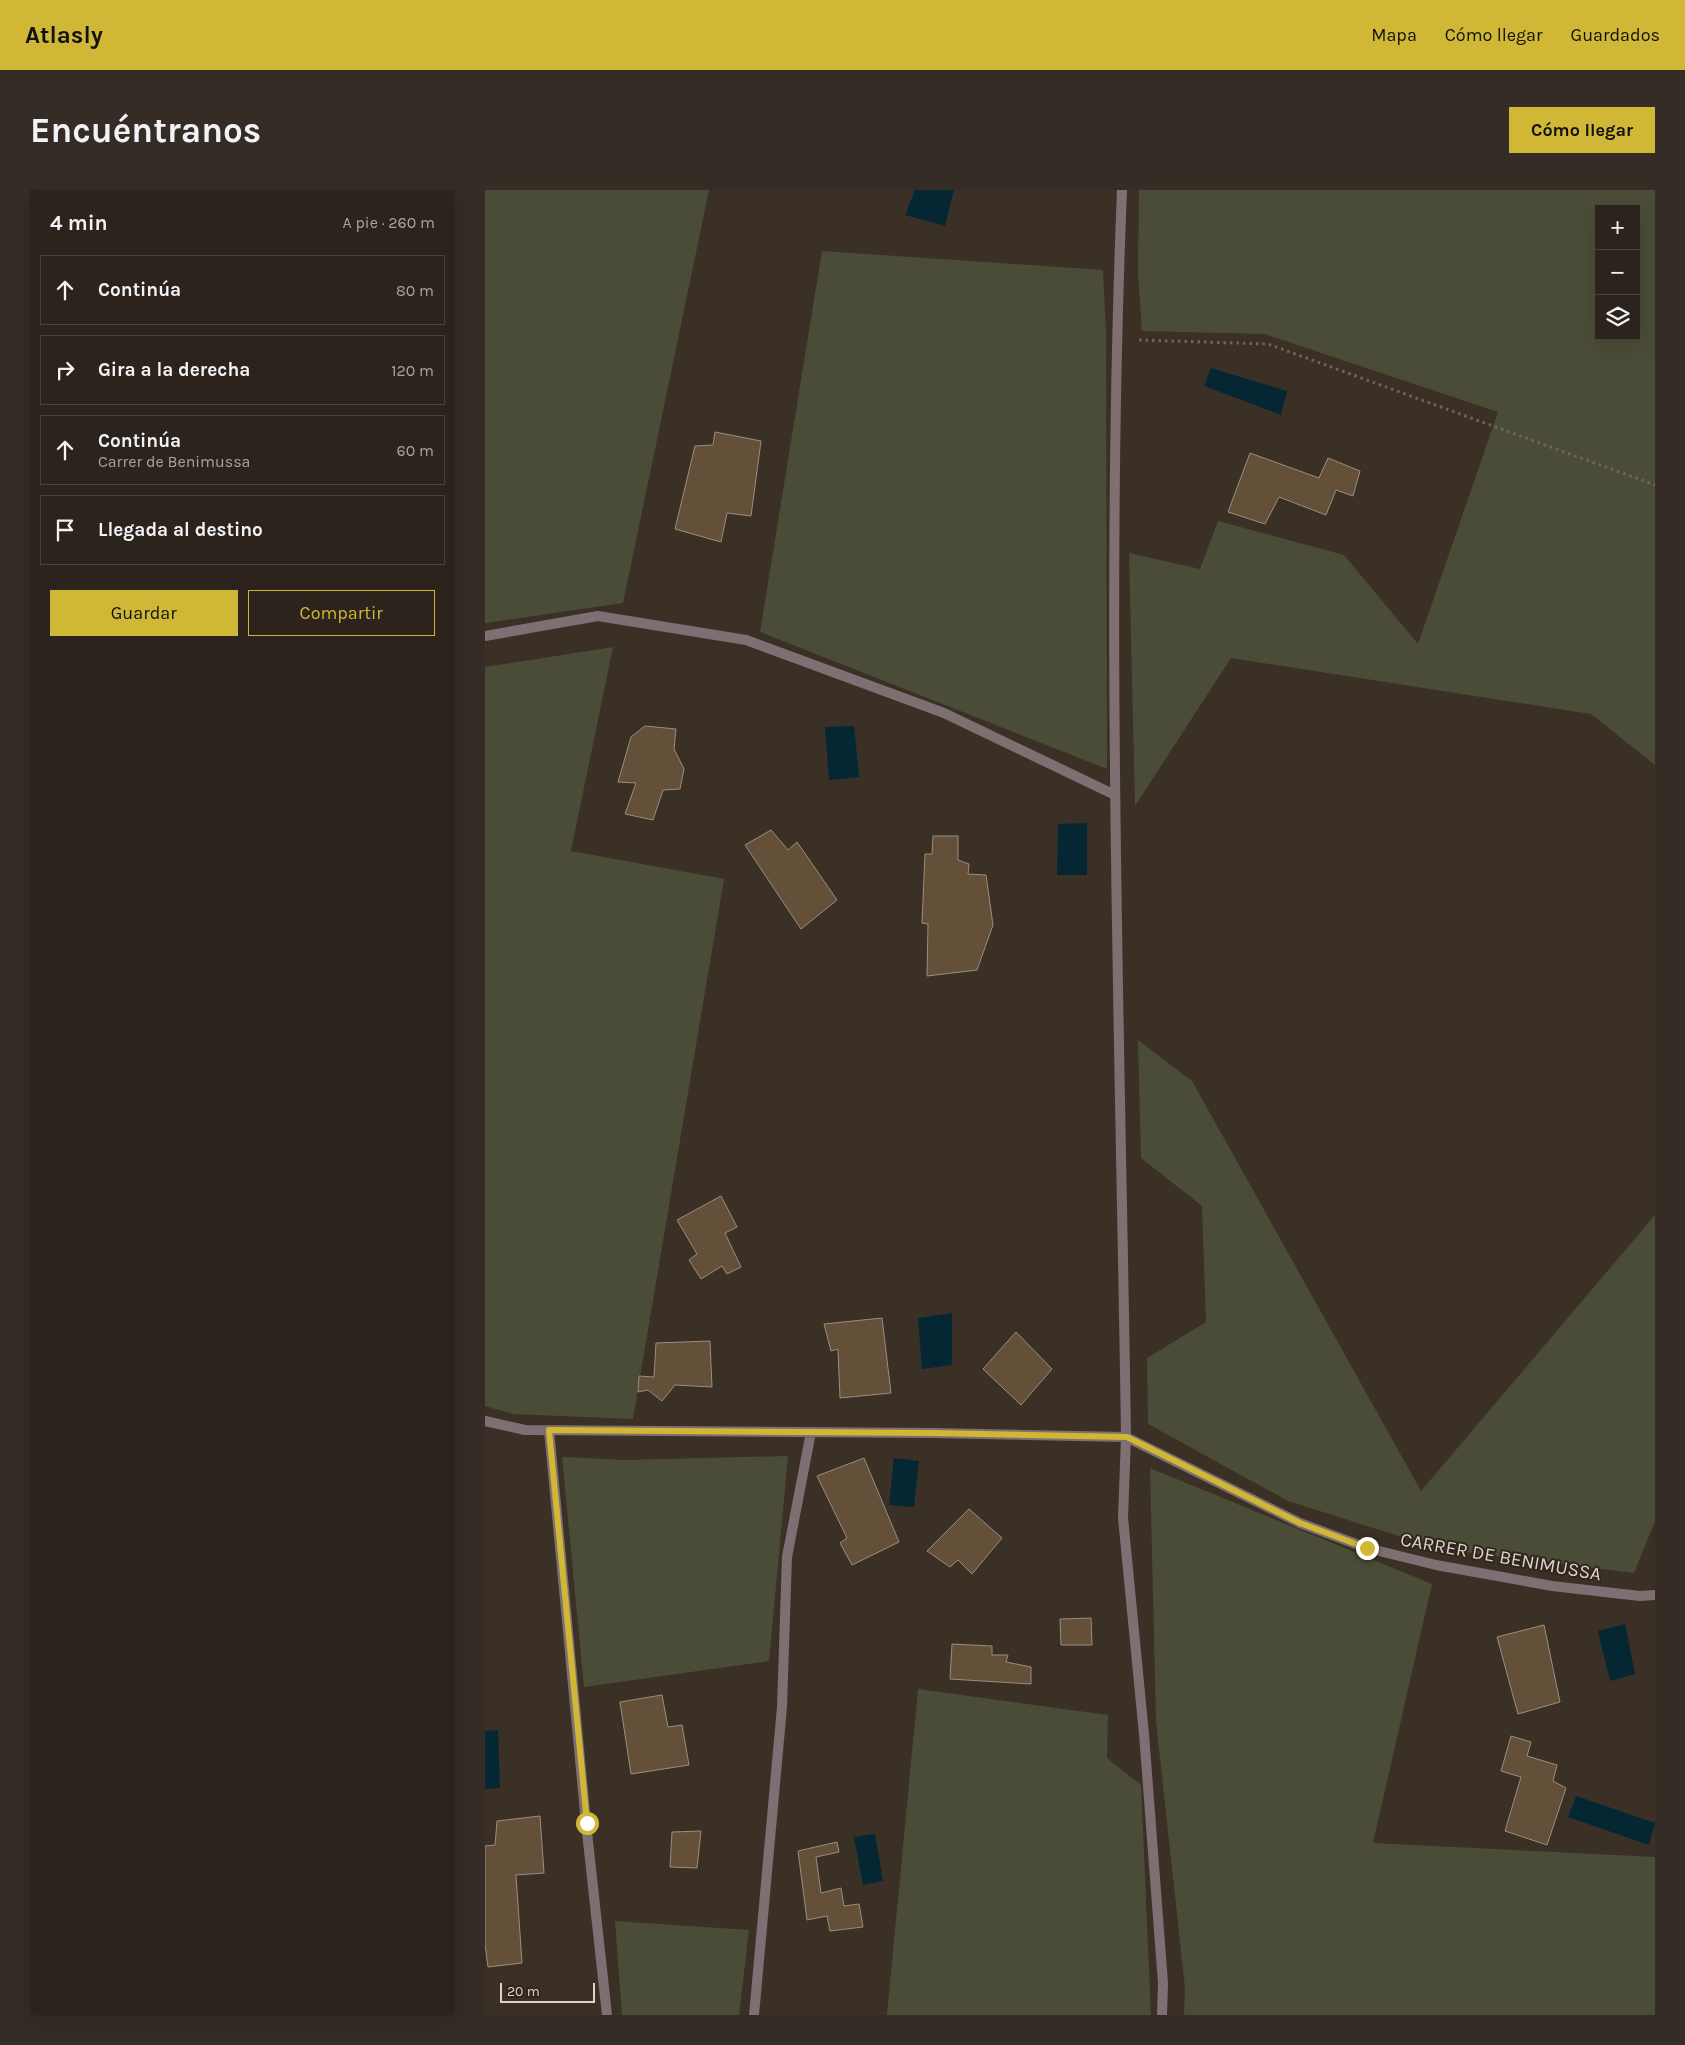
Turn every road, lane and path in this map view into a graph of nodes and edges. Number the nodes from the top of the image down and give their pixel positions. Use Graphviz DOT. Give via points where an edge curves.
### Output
graph roads {
  1 [pos="1122,190"];
  2 [pos="1116,339"];
  3 [pos="1655,485"];
  4 [pos="485,636"];
  5 [pos="1115,795"];
  6 [pos="485,1420"];
  7 [pos="549,1430"];
  8 [pos="811,1432"];
  9 [pos="1127,1437"];
  10 [pos="1655,1595"];
  11 [pos="607,2015"];
  12 [pos="754,2015"];
  13 [pos="1162,2015"];
  1 -- 2 [label="street"];
  2 -- 3 [label="path" via="1268,344"];
  2 -- 5 [label="street"];
  4 -- 5 [label="street" via="598,616 746,640 944,713"];
  5 -- 9 [label="street"];
  6 -- 7 [label="street" via="525,1430"];
  7 -- 8 [label="street"];
  7 -- 11 [label="street"];
  8 -- 9 [label="street"];
  8 -- 12 [label="street" via="787,1557 782,1707"];
  9 -- 10 [label="street, CARRER DE BENIMUSSA" via="1300,1523 1367,1548 1436,1565 1552,1586"];
  9 -- 13 [label="street" via="1123,1518 1144,1734 1163,1983"];
}
